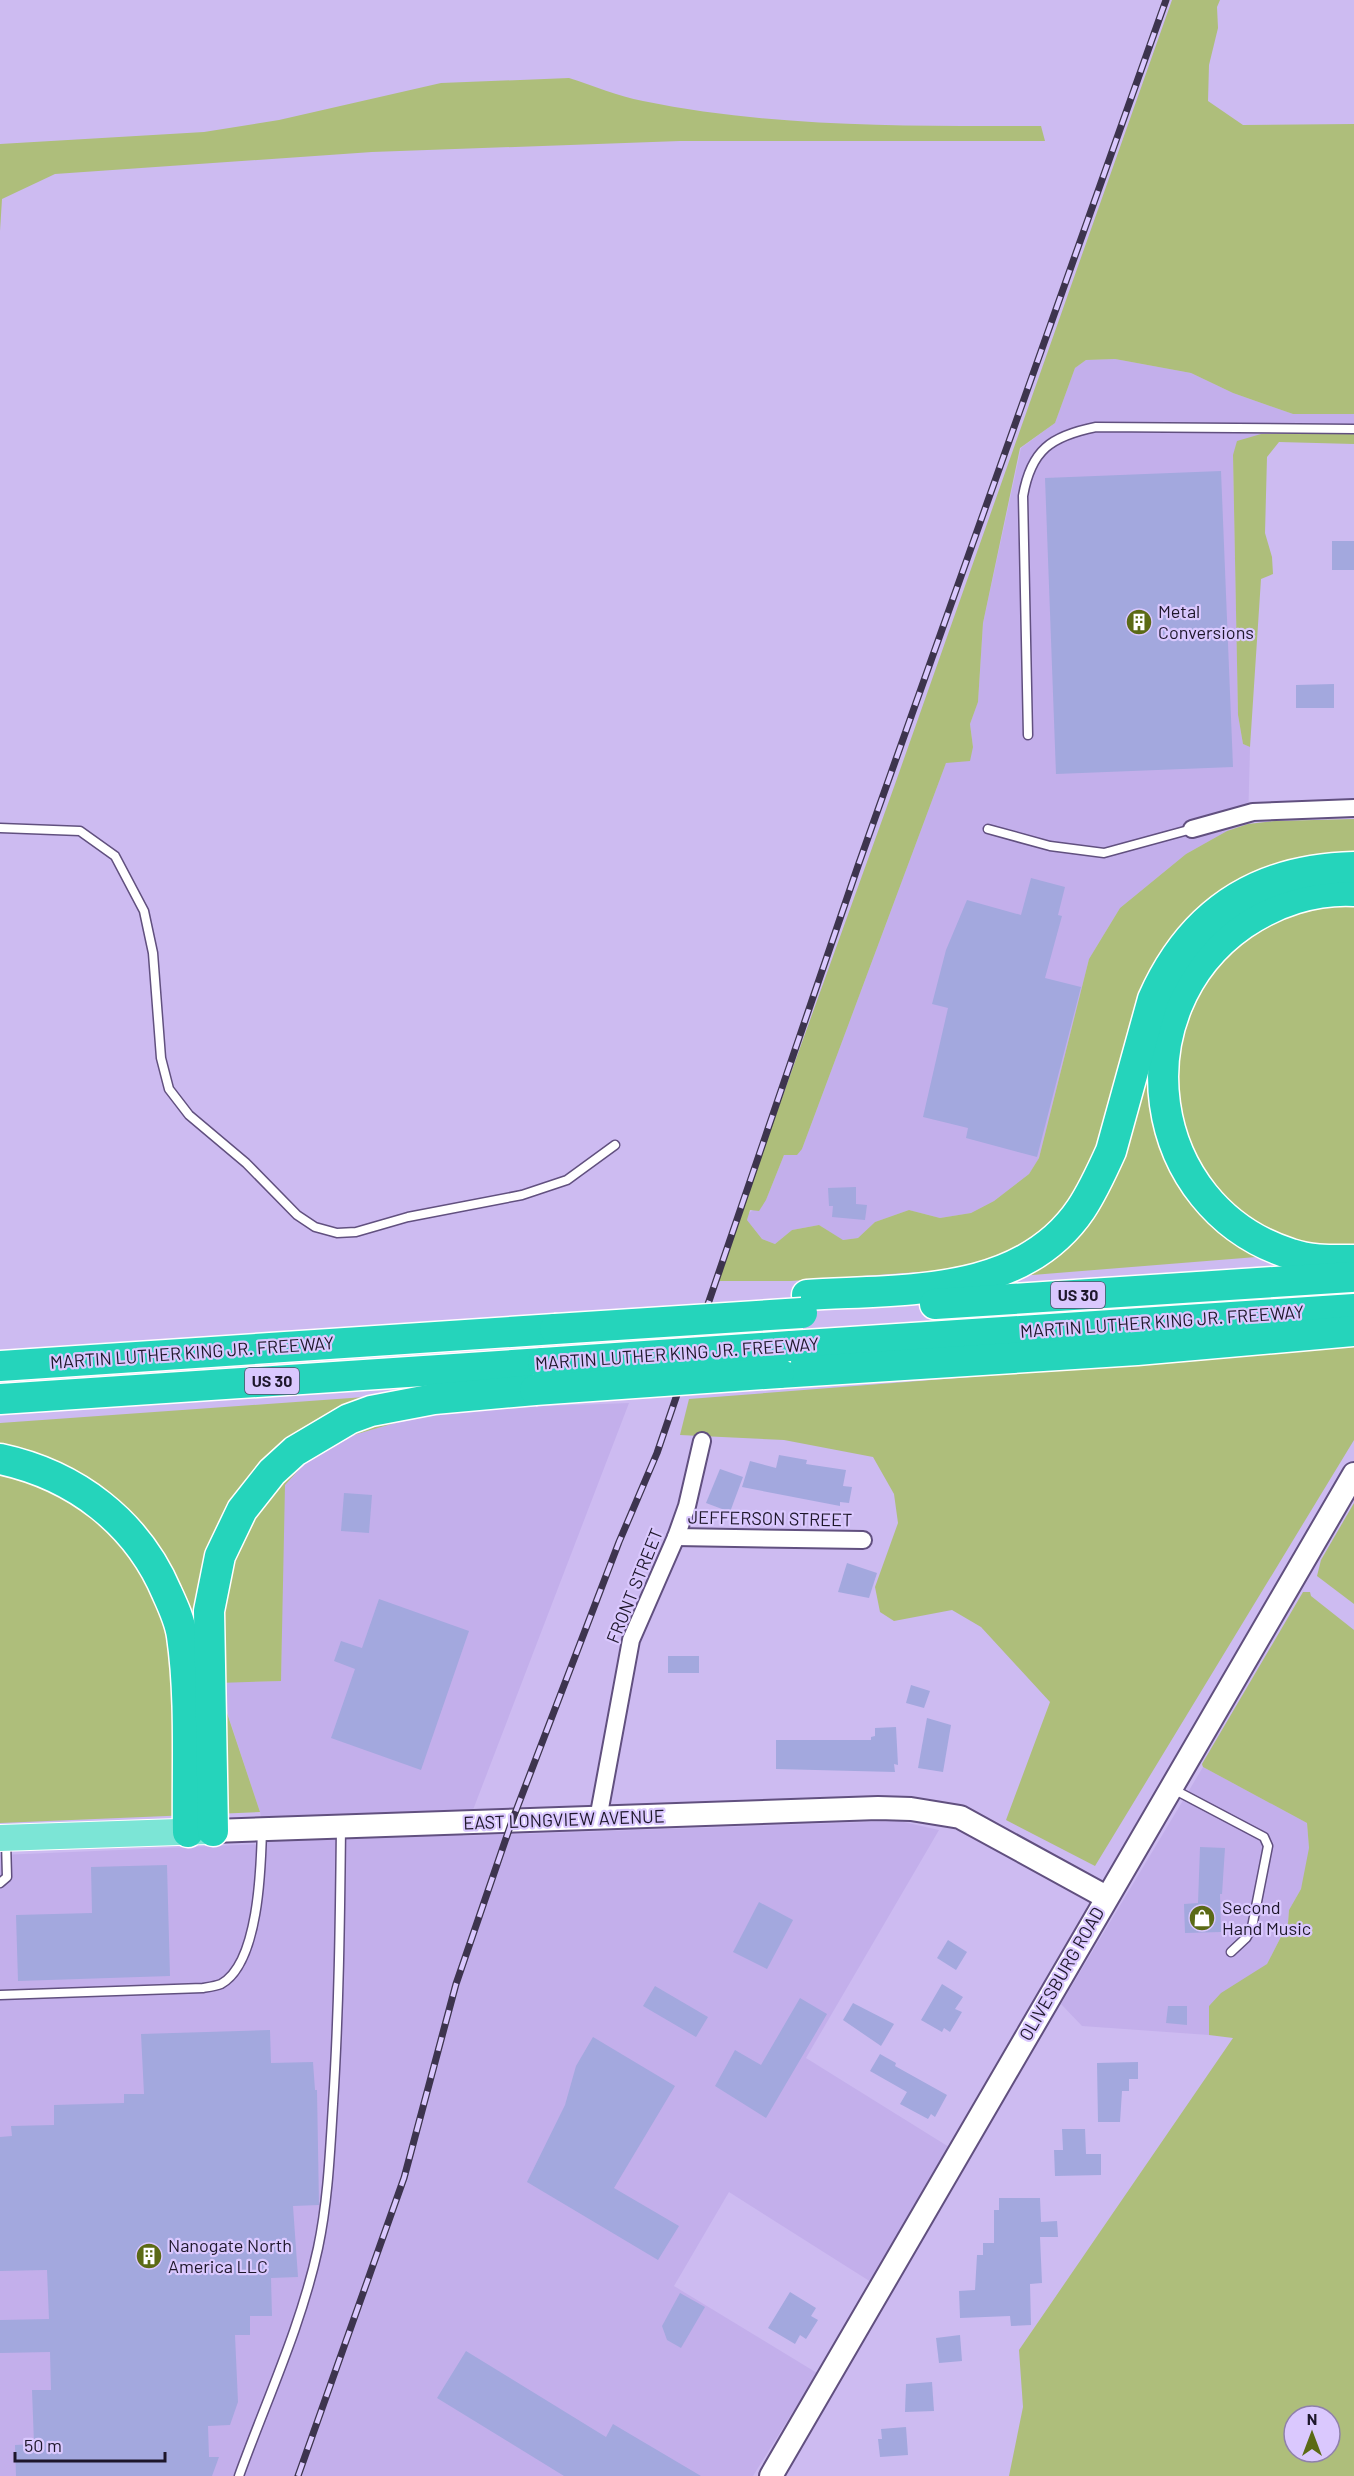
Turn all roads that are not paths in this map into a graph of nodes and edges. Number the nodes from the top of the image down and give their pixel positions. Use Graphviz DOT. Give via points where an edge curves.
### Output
graph roads {
  1 [pos="1354,429"];
  2 [pos="1028,735"];
  3 [pos="1354,808"];
  4 [pos="0,828"];
  5 [pos="1192,829"];
  6 [pos="988,830"];
  7 [pos="1354,867"];
  8 [pos="1354,891"];
  9 [pos="615,1145"];
  10 [pos="1354,1260"];
  11 [pos="1354,1277"];
  12 [pos="805,1304"];
  13 [pos="1342,1321"];
  14 [pos="267,1348"];
  15 [pos="0,1350"];
  16 [pos="0,1366"];
  17 [pos="539,1376"];
  18 [pos="0,1399"];
  19 [pos="702,1441"];
  20 [pos="0,1458"];
  21 [pos="1354,1474"];
  22 [pos="676,1537"];
  23 [pos="863,1540"];
  24 [pos="1170,1787"];
  25 [pos="598,1819"];
  26 [pos="341,1826"];
  27 [pos="262,1829"];
  28 [pos="201,1831"];
  29 [pos="3,1838"];
  30 [pos="0,1883"];
  31 [pos="1106,1897"];
  32 [pos="1231,1952"];
  33 [pos="0,1995"];
  34 [pos="239,2476"];
  35 [pos="771,2476"];
  1 -- 2 [label="lane" via="1096,426 1047,444 1032,461 1023,496"];
  3 -- 5 [label="street" via="1253,812"];
  4 -- 9 [label="lane" via="80,831 115,856 144,911 153,953 161,1058 169,1089 189,1115 315,1227 337,1233 356,1232 408,1217 522,1195 567,1180"];
  5 -- 6 [label="lane" via="1104,853 1050,846"];
  7 -- 12 [label="highway" via="1310,869 1248,891 1188,939 1153,999 1106,1161 1081,1210 1046,1245 1006,1269 966,1282"];
  8 -- 10 [label="highway" via="1326,892 1285,902 1248,921 1211,952 1192,976 1173,1016 1162,1090 1179,1158 1203,1194 1225,1216 1264,1243 1291,1255 1315,1260"];
  11 -- 12 [label="highway, MARTIN LUTHER KING JR. FREEWAY / US 30"];
  12 -- 14 [label="highway, MARTIN LUTHER KING JR. FREEWAY / US 30, bridge" via="558,1321 480,1335"];
  13 -- 17 [label="highway, MARTIN LUTHER KING JR. FREEWAY / US 30, bridge"];
  14 -- 15 [label="highway" via="194,1336"];
  14 -- 16 [label="highway, MARTIN LUTHER KING JR. FREEWAY / US 30"];
  17 -- 18 [label="highway, MARTIN LUTHER KING JR. FREEWAY / US 30"];
  17 -- 28 [label="highway" via="349,1419 295,1451 272,1472 242,1510 220,1556 209,1611"];
  19 -- 22 [label="street, FRONT STREET"];
  20 -- 28 [label="highway" via="39,1470 102,1504 126,1527 161,1578 182,1633"];
  21 -- 24 [label="main road, OLIVESBURG ROAD"];
  22 -- 23 [label="street, JEFFERSON STREET"];
  22 -- 25 [label="street, FRONT STREET" via="631,1640"];
  24 -- 31 [label="main road, OLIVESBURG ROAD"];
  24 -- 32 [label="lane" via="1264,1837 1268,1846 1251,1927"];
  25 -- 26 [label="main road, EAST LONGVIEW AVENUE"];
  25 -- 31 [label="main road, EAST LONGVIEW AVENUE" via="878,1808 937,1812 982,1827"];
  26 -- 27 [label="main road, EAST LONGVIEW AVENUE"];
  26 -- 34 [label="lane" via="334,2092 318,2247 302,2310"];
  27 -- 28 [label="main road, EAST LONGVIEW AVENUE"];
  27 -- 33 [label="lane" via="259,1900 254,1923 237,1966 222,1983 203,1988"];
  28 -- 29 [label="main road, EAST LONGVIEW AVENUE"];
  29 -- 30 [label="lane" via="7,1877"];
  31 -- 35 [label="main road, OLIVESBURG ROAD"];
}
